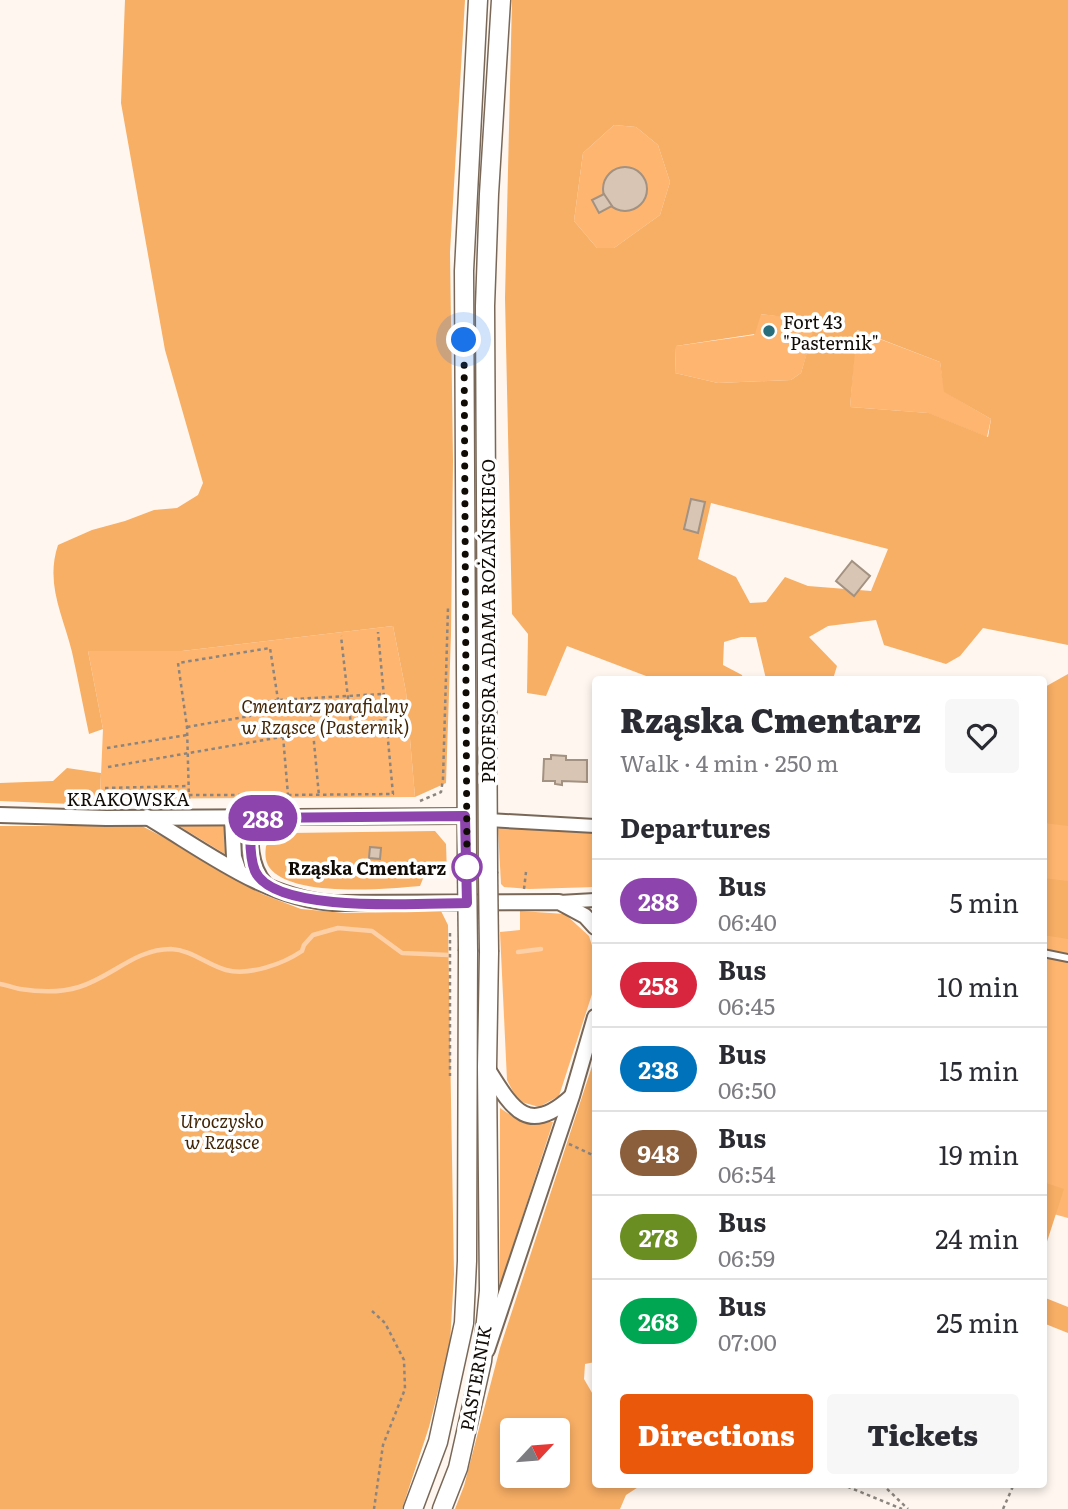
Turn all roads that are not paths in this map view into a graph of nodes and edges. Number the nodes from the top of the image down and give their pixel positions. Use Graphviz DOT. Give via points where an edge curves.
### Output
graph roads {
  1 [pos="478,0"];
  2 [pos="500,0"];
  3 [pos="0,815"];
  4 [pos="465,816"];
  5 [pos="147,817"];
  6 [pos="232,818"];
  7 [pos="251,818"];
  8 [pos="488,820"];
  9 [pos="592,826"];
  10 [pos="239,872"];
  11 [pos="266,885"];
  12 [pos="592,900"];
  13 [pos="559,902"];
  14 [pos="592,924"];
  15 [pos="1047,955"];
  16 [pos="1068,958"];
  17 [pos="592,1027"];
  18 [pos="487,1067"];
  19 [pos="572,1096"];
  20 [pos="489,1243"];
  21 [pos="467,1261"];
  22 [pos="482,1361"];
  23 [pos="413,1509"];
  24 [pos="442,1509"];
  1 -- 4 [label="main road, PROFESORA ADAMA ROŻAŃSKIEGO" via="464,271"];
  2 -- 8 [label="main road, PROFESORA ADAMA ROŻAŃSKIEGO" via="486,279"];
  3 -- 5 [label="street, KRAKOWSKA"];
  4 -- 7 [label="street, KRAKOWSKA"];
  4 -- 21 [label="main road, PROFESORA ADAMA ROŻAŃSKIEGO, bridge"];
  5 -- 6 [label="street, KRAKOWSKA"];
  5 -- 10 [label="street"];
  6 -- 7 [label="street, KRAKOWSKA"];
  6 -- 10 [label="street"];
  7 -- 11 [label="street" via="253,862"];
  8 -- 9 [label="street"];
  8 -- 18 [label="main road, PROFESORA ADAMA ROŻAŃSKIEGO, bridge"];
  10 -- 11 [label="street"];
  11 -- 13 [label="street" via="288,895 333,903"];
  12 -- 13 [label="street"];
  13 -- 14 [label="street"];
  15 -- 16 [label="lane"];
  17 -- 19 [label="street"];
  18 -- 19 [label="street" via="509,1101 528,1115 551,1113"];
  18 -- 20 [label="main road, PROFESORA ADAMA ROŻAŃSKIEGO"];
  19 -- 22 [label="street"];
  20 -- 22 [label="main road, PASTERNIK"];
  21 -- 23 [label="main road, PASTERNIK" via="464,1323 453,1382 439,1443"];
  22 -- 24 [label="main road, PASTERNIK" via="458,1468"];
}
